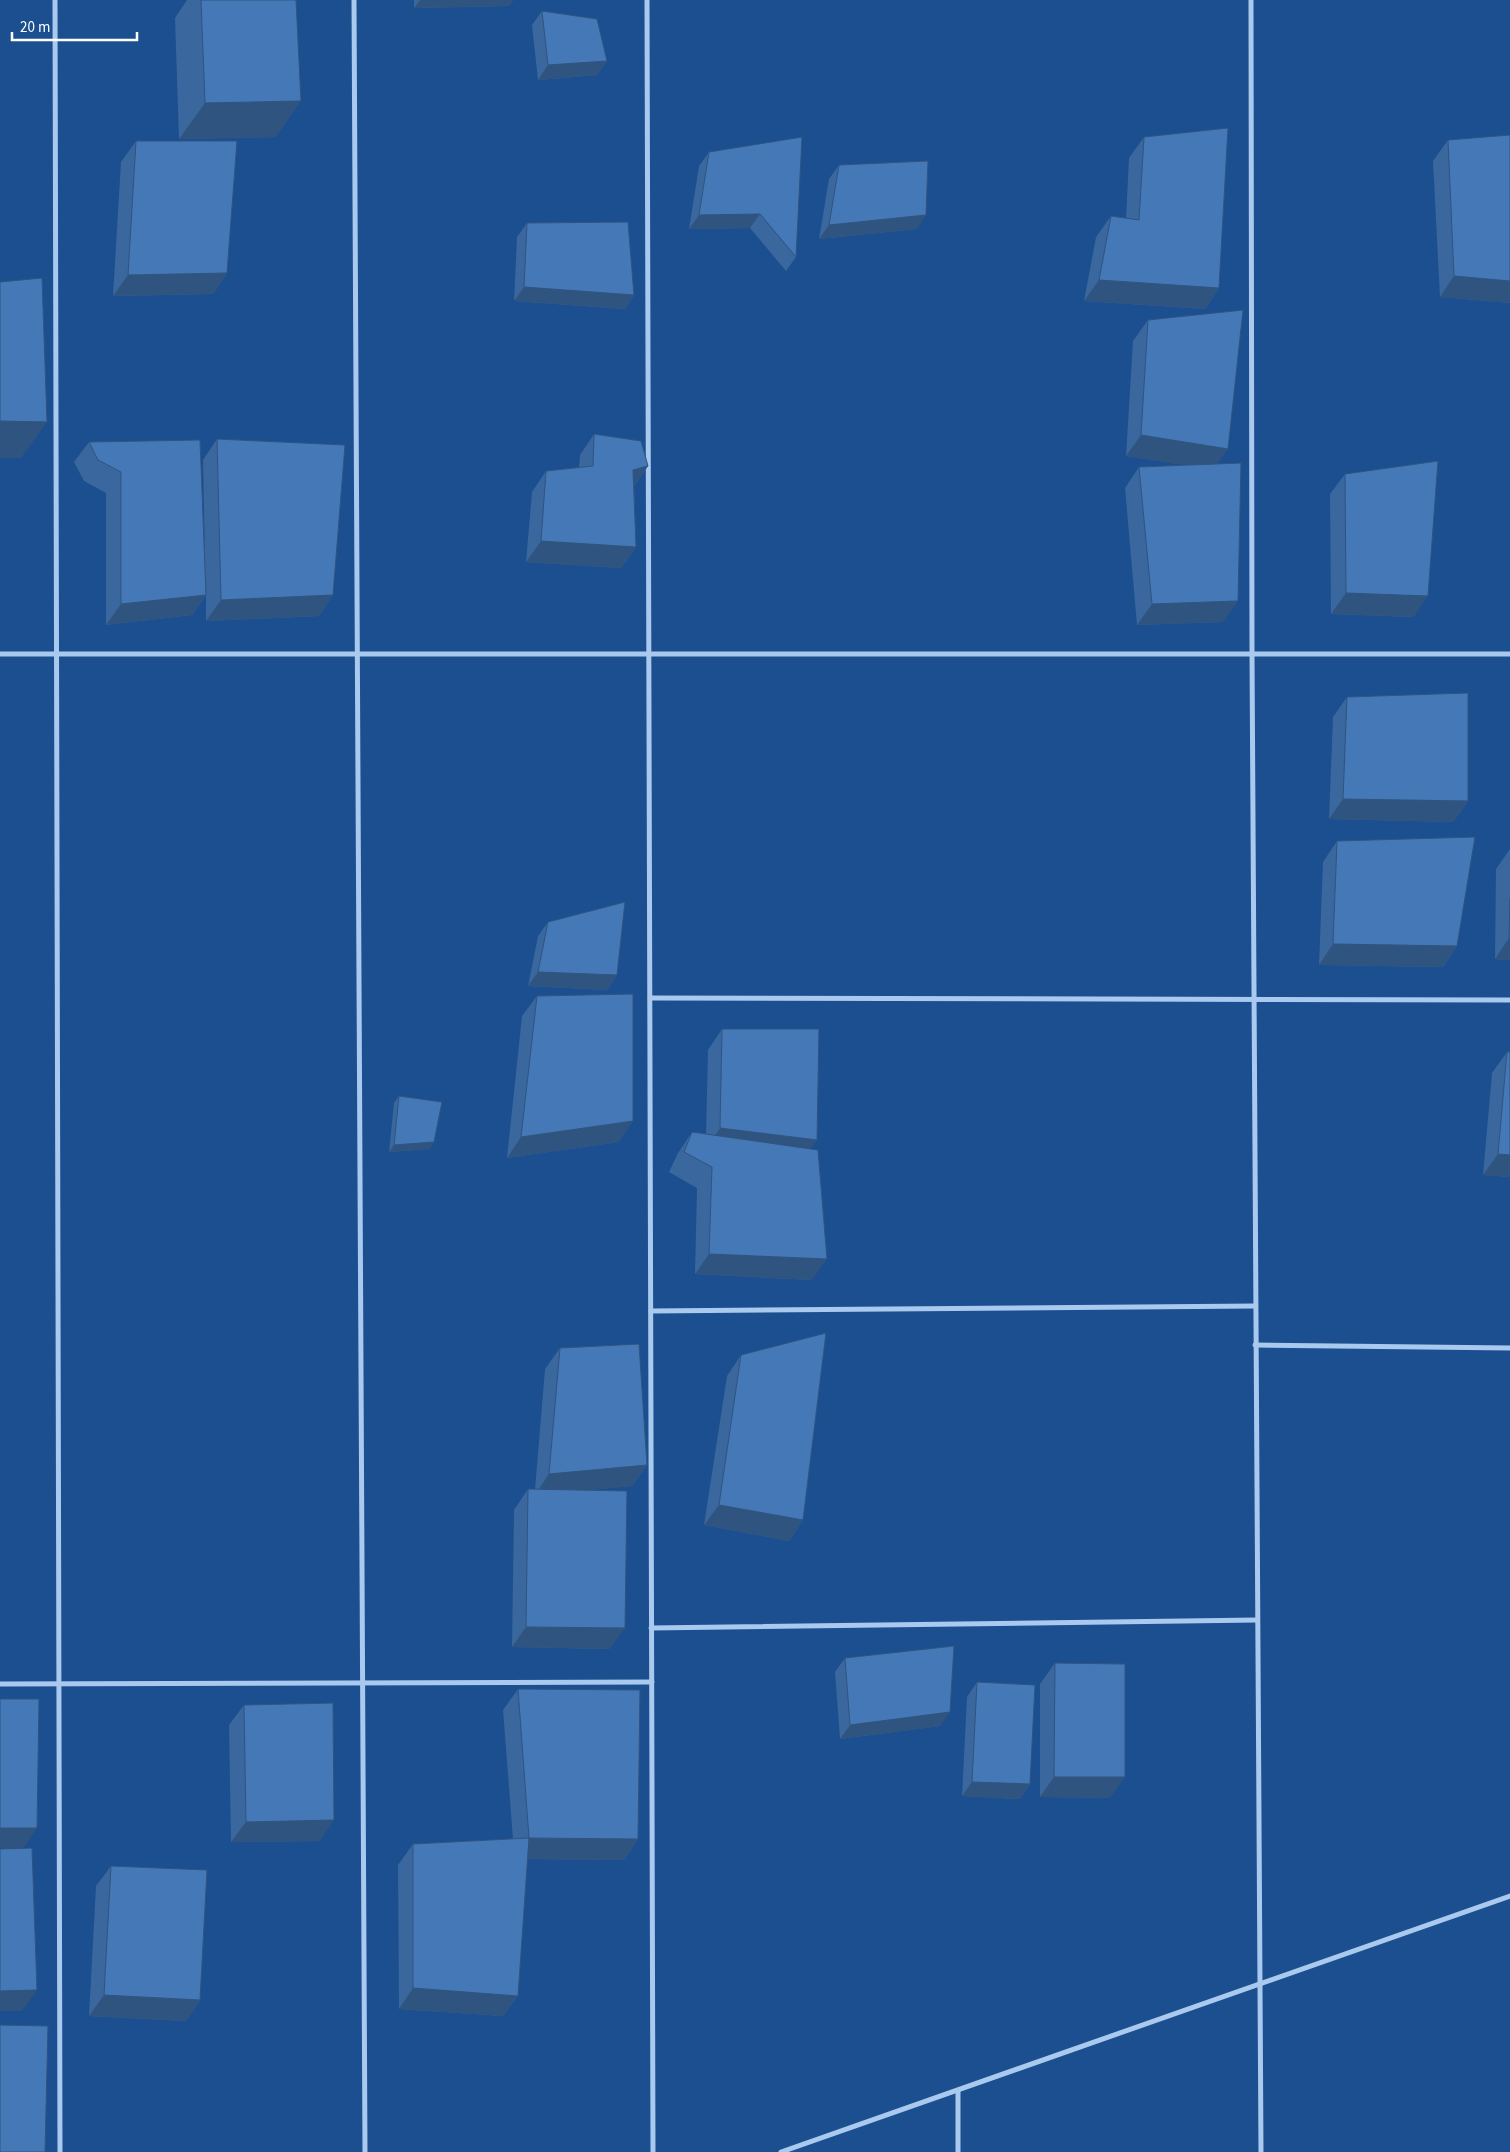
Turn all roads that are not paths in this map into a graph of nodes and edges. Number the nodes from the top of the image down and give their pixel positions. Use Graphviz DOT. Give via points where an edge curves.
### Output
graph roads {
  1 [pos="55,0"];
  2 [pos="354,0"];
  3 [pos="647,0"];
  4 [pos="1251,0"];
  5 [pos="358,653"];
  6 [pos="0,654"];
  7 [pos="57,654"];
  8 [pos="649,654"];
  9 [pos="1252,654"];
  10 [pos="1510,654"];
  11 [pos="650,998"];
  12 [pos="1254,999"];
  13 [pos="1510,1000"];
  14 [pos="1255,1306"];
  15 [pos="651,1311"];
  16 [pos="1256,1345"];
  17 [pos="1510,1348"];
  18 [pos="1257,1620"];
  19 [pos="652,1628"];
  20 [pos="362,1682"];
  21 [pos="652,1682"];
  22 [pos="58,1683"];
  23 [pos="0,1684"];
  24 [pos="1510,1896"];
  25 [pos="1259,1985"];
  26 [pos="958,2091"];
  27 [pos="60,2152"];
  28 [pos="365,2152"];
  29 [pos="653,2152"];
  30 [pos="780,2152"];
  31 [pos="958,2152"];
  32 [pos="1261,2152"];
  1 -- 7 [label="street"];
  2 -- 5 [label="street"];
  3 -- 8 [label="street"];
  4 -- 9 [label="street"];
  5 -- 7 [label="street"];
  5 -- 8 [label="street"];
  5 -- 20 [label="street"];
  6 -- 7 [label="street"];
  7 -- 22 [label="street"];
  8 -- 9 [label="street"];
  8 -- 11 [label="street"];
  9 -- 10 [label="street"];
  9 -- 12 [label="street"];
  11 -- 12 [label="street"];
  11 -- 15 [label="street"];
  12 -- 13 [label="street"];
  12 -- 14 [label="street"];
  14 -- 15 [label="street"];
  14 -- 16 [label="street"];
  15 -- 19 [label="street"];
  16 -- 17 [label="street"];
  16 -- 18 [label="street"];
  18 -- 19 [label="street"];
  18 -- 25 [label="street"];
  19 -- 21 [label="street"];
  20 -- 21 [label="street"];
  20 -- 22 [label="street"];
  20 -- 28 [label="street"];
  21 -- 29 [label="street"];
  22 -- 23 [label="street"];
  22 -- 27 [label="street"];
  24 -- 25 [label="street"];
  25 -- 26 [label="street"];
  25 -- 32 [label="street"];
  26 -- 30 [label="street"];
  26 -- 31 [label="street"];
}
